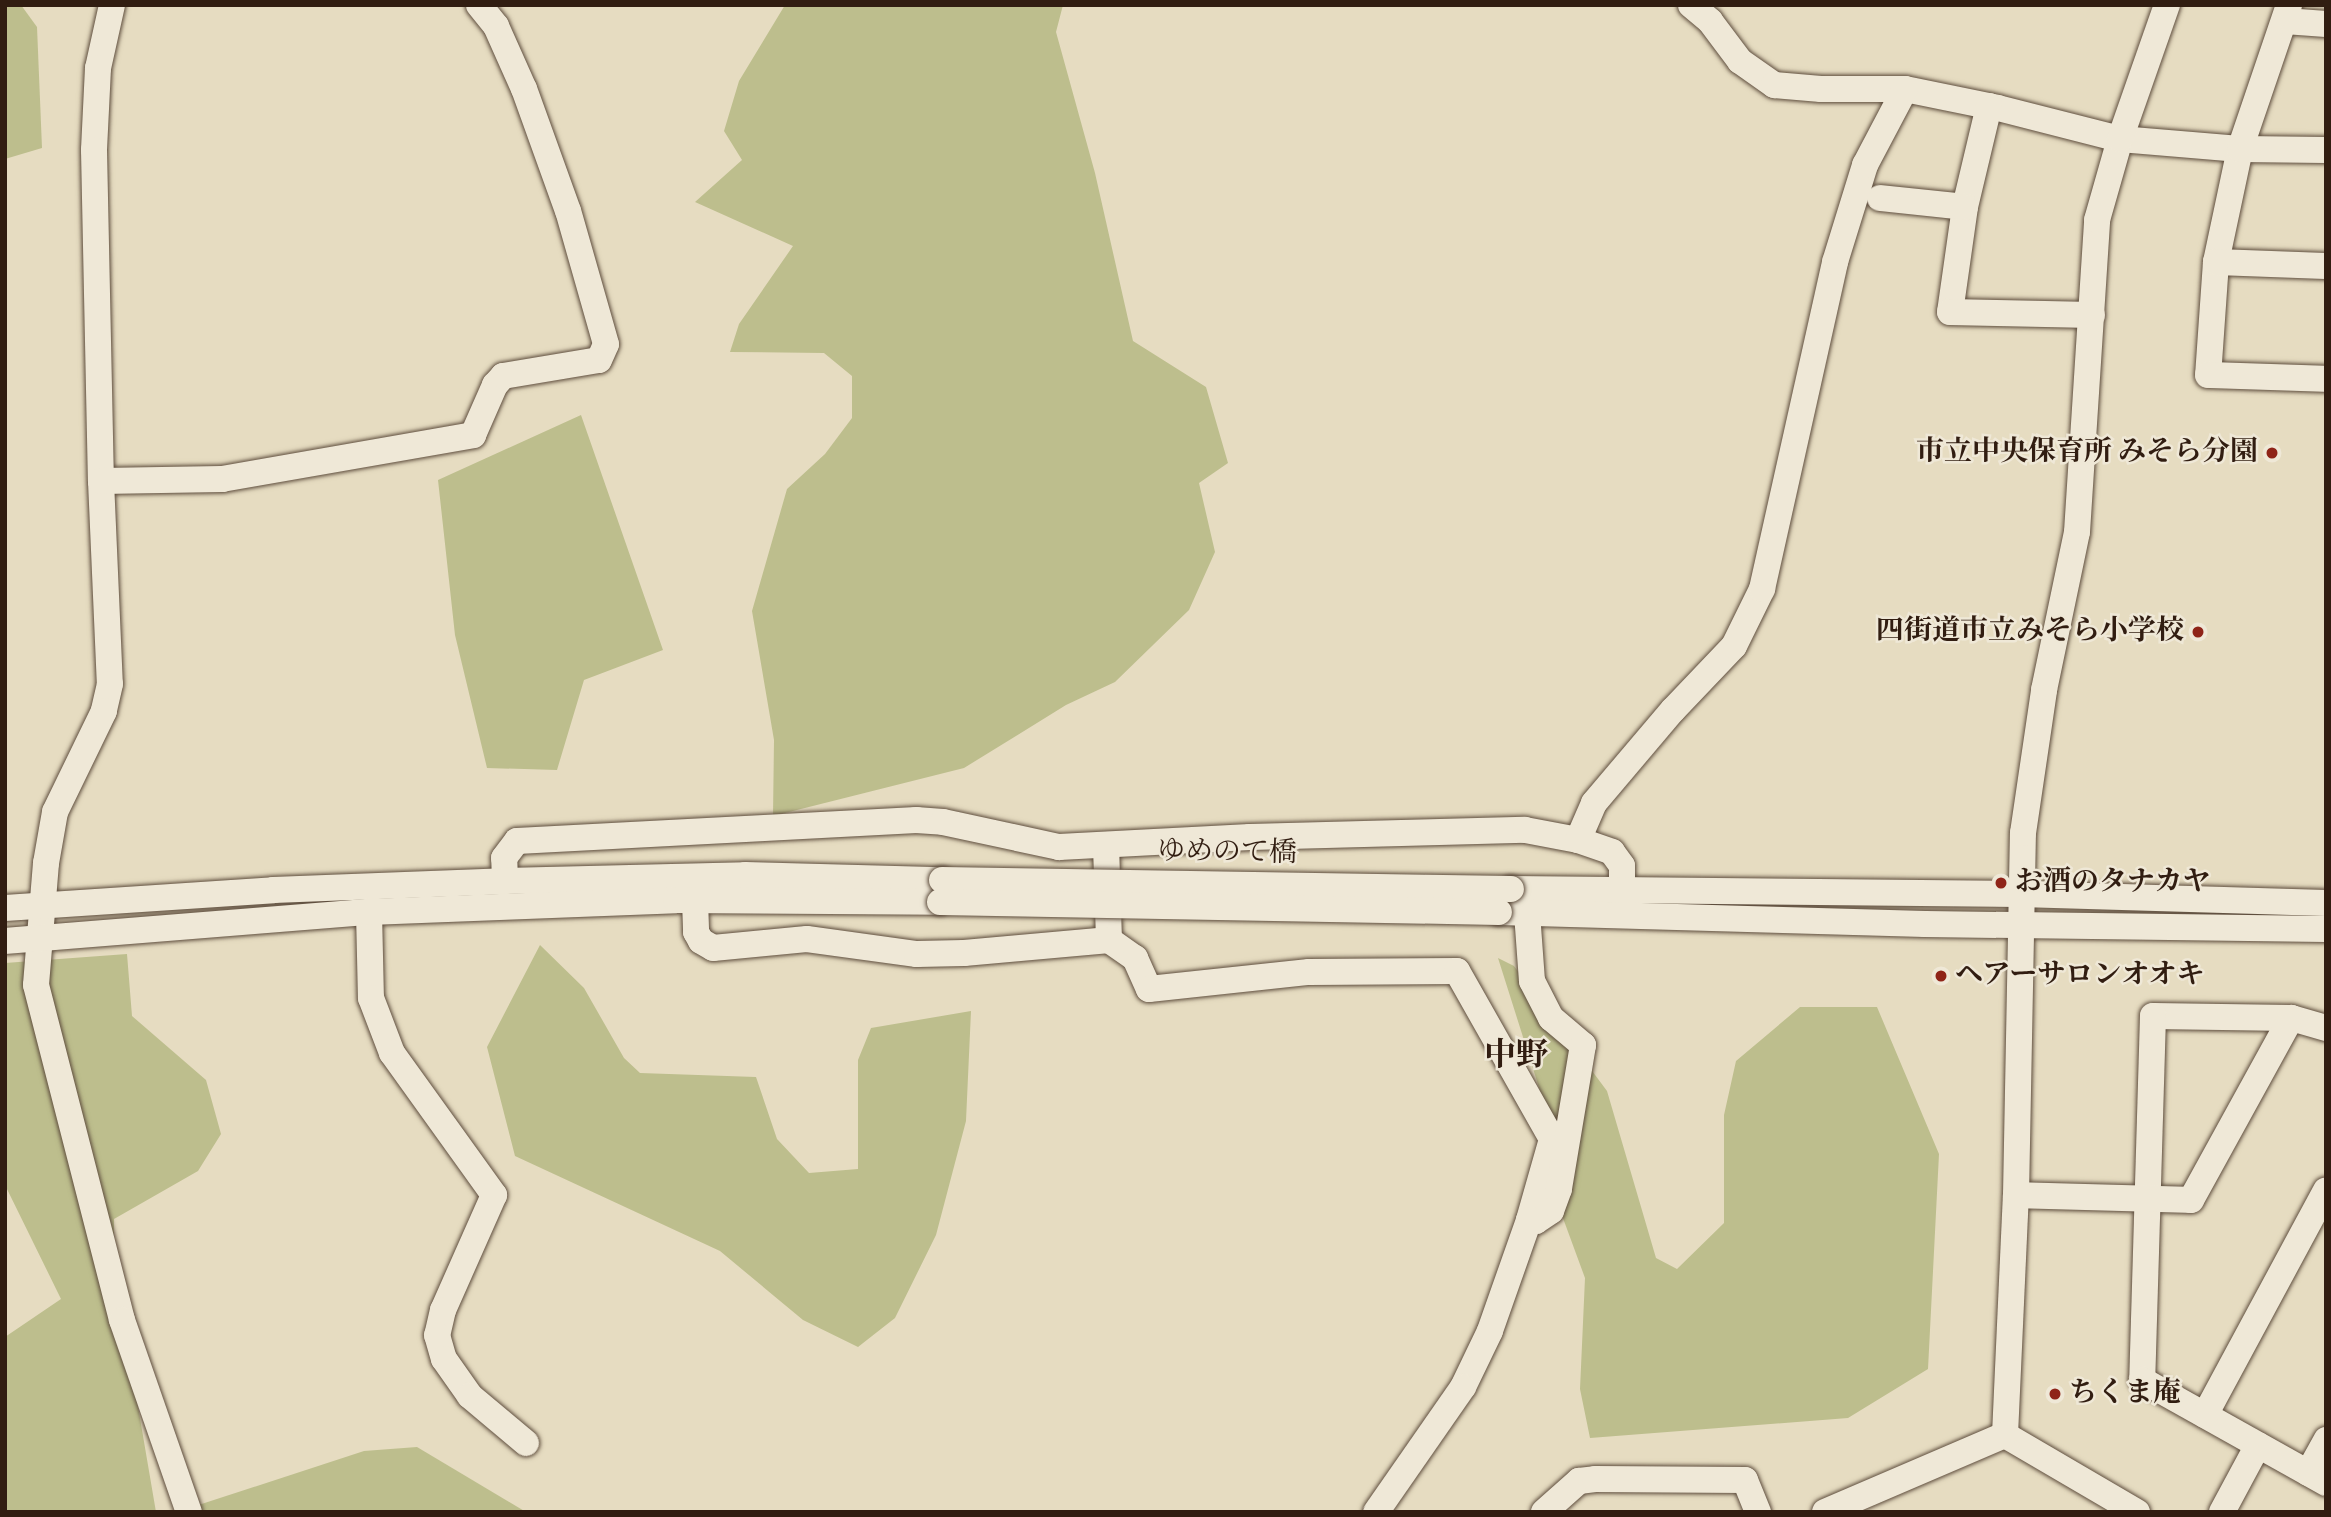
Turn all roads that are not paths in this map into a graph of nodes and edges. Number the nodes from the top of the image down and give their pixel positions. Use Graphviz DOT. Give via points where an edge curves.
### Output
graph roads {
  1 [pos="112,5"];
  2 [pos="479,5"];
  3 [pos="1692,5"];
  4 [pos="2167,5"];
  5 [pos="2287,13"];
  6 [pos="2326,24"];
  7 [pos="1905,89"];
  8 [pos="1989,106"];
  9 [pos="2120,139"];
  10 [pos="2240,149"];
  11 [pos="2326,150"];
  12 [pos="1880,198"];
  13 [pos="1965,207"];
  14 [pos="2216,262"];
  15 [pos="2326,266"];
  16 [pos="2092,315"];
  17 [pos="2326,379"];
  18 [pos="101,481"];
  19 [pos="1578,841"];
  20 [pos="1106,845"];
  21 [pos="505,881"];
  22 [pos="1622,890"];
  23 [pos="941,891"];
  24 [pos="2020,894"];
  25 [pos="695,900"];
  26 [pos="1505,900"];
  27 [pos="2326,903"];
  28 [pos="42,905"];
  29 [pos="5,908"];
  30 [pos="369,912"];
  31 [pos="1527,913"];
  32 [pos="2019,925"];
  33 [pos="2326,929"];
  34 [pos="39,939"];
  35 [pos="1109,940"];
  36 [pos="5,941"];
  37 [pos="2291,1018"];
  38 [pos="2326,1028"];
  39 [pos="2326,1190"];
  40 [pos="2016,1195"];
  41 [pos="2148,1199"];
  42 [pos="1529,1220"];
  43 [pos="2205,1415"];
  44 [pos="2005,1435"];
  45 [pos="2326,1440"];
  46 [pos="526,1443"];
  47 [pos="2258,1445"];
  48 [pos="2317,1478"];
  49 [pos="189,1512"];
  50 [pos="1376,1512"];
  51 [pos="1544,1512"];
  52 [pos="1758,1512"];
  53 [pos="1825,1512"];
  54 [pos="2137,1512"];
  55 [pos="2222,1512"];
  1 -- 18 [label="street" via="98,68 94,150"];
  2 -- 18 [label="street" via="496,26 524,89 568,211 606,344 600,360 503,376 473,435 222,479"];
  3 -- 7 [label="street" via="1740,61 1774,85"];
  4 -- 9 [label="street"];
  5 -- 6 [label="street"];
  5 -- 10 [label="street"];
  7 -- 8 [label="street"];
  7 -- 19 [label="street" via="1864,165 1835,262 1762,589 1734,646 1594,803"];
  8 -- 9 [label="street"];
  8 -- 13 [label="street"];
  9 -- 10 [label="street"];
  9 -- 16 [label="street" via="2097,220"];
  10 -- 11 [label="street"];
  10 -- 14 [label="street"];
  12 -- 13 [label="street"];
  13 -- 16 [label="street" via="1950,312"];
  14 -- 15 [label="street"];
  14 -- 17 [label="street" via="2208,375"];
  16 -- 24 [label="street" via="2077,532 2044,690 2023,833"];
  18 -- 28 [label="street" via="110,684 104,711 55,812"];
  19 -- 20 [label="street" via="1525,830"];
  19 -- 22 [label="street" via="1612,852 1622,866"];
  20 -- 21 [label="street" via="1038,845 916,820 557,837 517,841 503,858"];
  20 -- 35 [label="street"];
  21 -- 23 [label="street" via="745,875"];
  21 -- 28 [label="street"];
  22 -- 24 [label="street"];
  22 -- 26 [label="street"];
  23 -- 25 [label="street"];
  23 -- 26 [label="street, ゆめのて橋, bridge"];
  24 -- 27 [label="street"];
  24 -- 32 [label="street"];
  25 -- 30 [label="street"];
  25 -- 35 [label="street" via="696,932 713,948 807,939 917,954"];
  26 -- 31 [label="street"];
  28 -- 29 [label="street"];
  28 -- 34 [label="street"];
  30 -- 34 [label="street"];
  30 -- 46 [label="street" via="371,998 392,1053 494,1195 443,1310 437,1335 440,1347 470,1396"];
  31 -- 32 [label="street"];
  31 -- 42 [label="street" via="1532,981 1551,1018 1583,1045 1559,1189 1551,1211"];
  32 -- 33 [label="street"];
  32 -- 40 [label="street"];
  34 -- 36 [label="street"];
  34 -- 49 [label="street" via="36,985 118,1307"];
  35 -- 42 [label="street" via="1135,958 1149,989 1309,972 1457,971 1552,1139"];
  37 -- 38 [label="street"];
  37 -- 41 [label="street" via="2191,1200"];
  37 -- 41 [label="street" via="2153,1016"];
  39 -- 43 [label="street"];
  40 -- 41 [label="street"];
  40 -- 44 [label="street"];
  41 -- 43 [label="street" via="2143,1380"];
  42 -- 50 [label="street" via="1490,1331 1463,1387"];
  43 -- 47 [label="street"];
  44 -- 53 [label="street"];
  44 -- 54 [label="street"];
  45 -- 48 [label="street"];
  47 -- 48 [label="street"];
  47 -- 55 [label="street"];
  51 -- 52 [label="street" via="1579,1482 1595,1479 1745,1480"];
}
